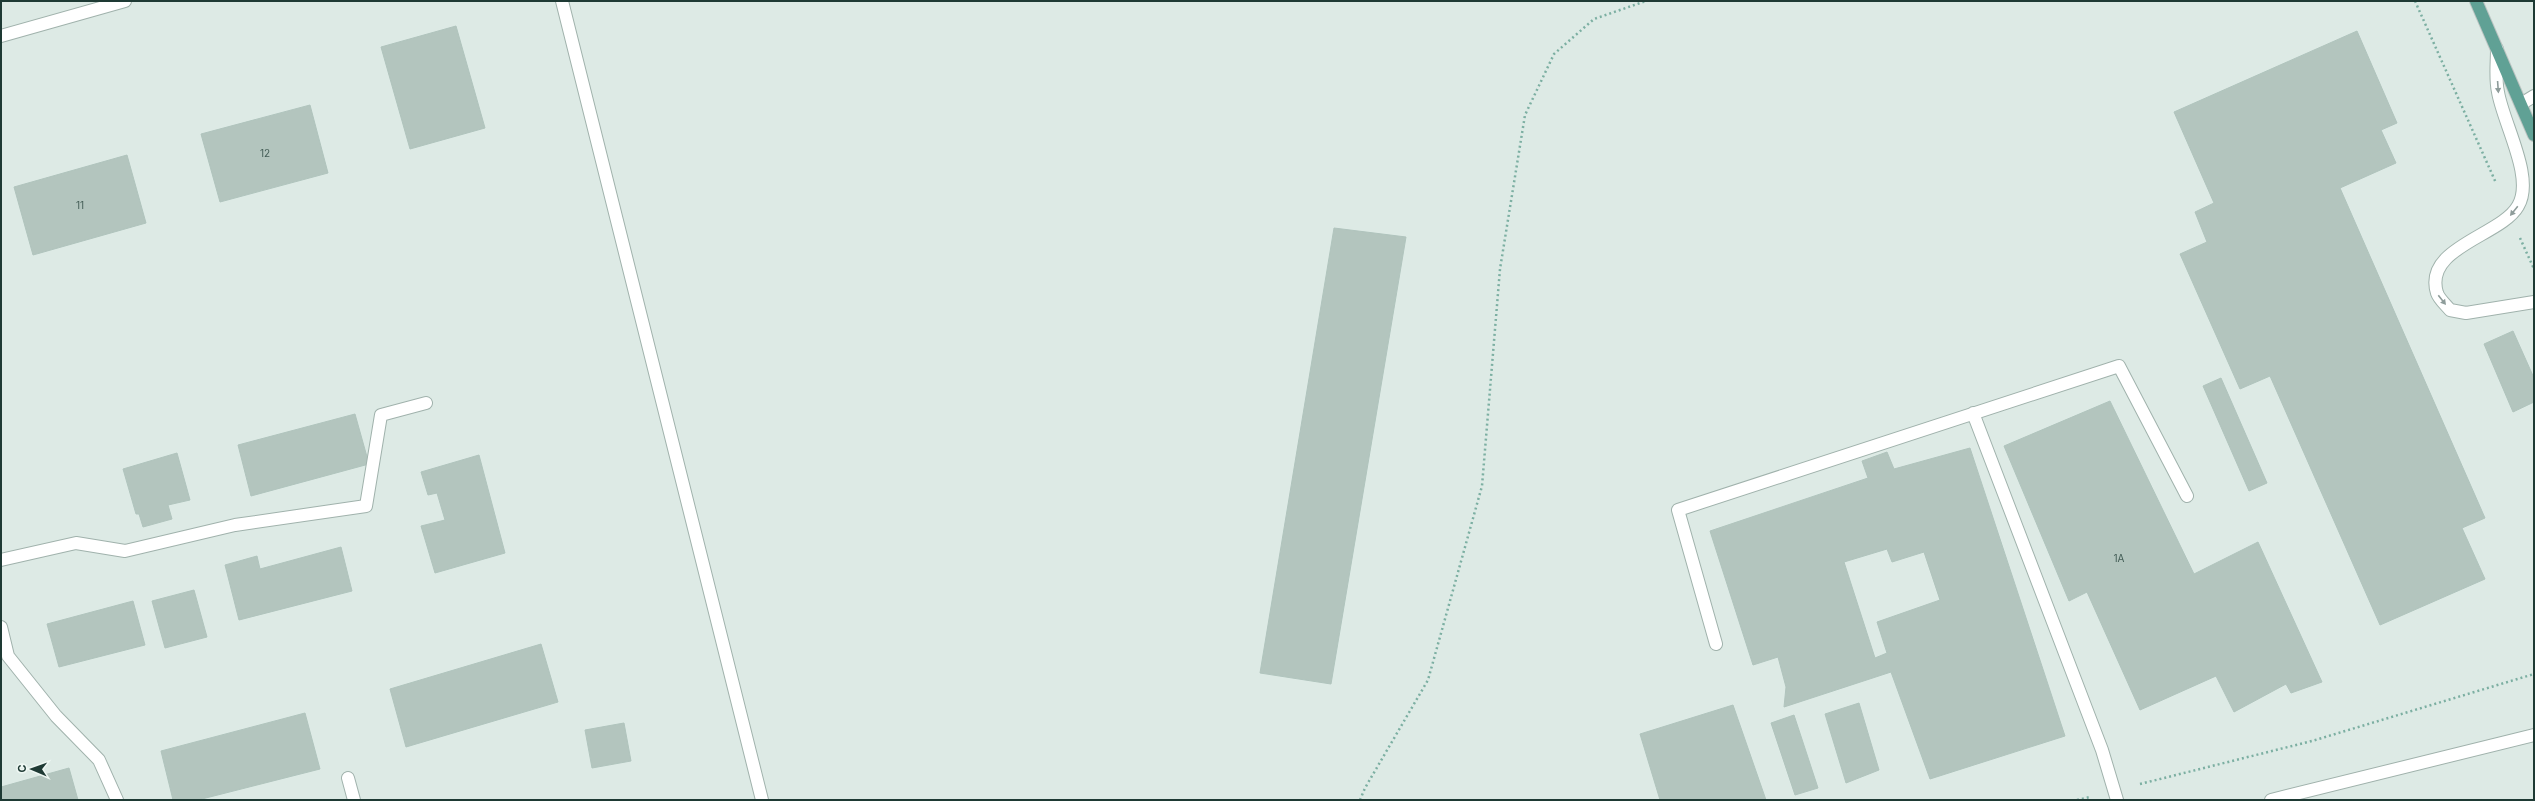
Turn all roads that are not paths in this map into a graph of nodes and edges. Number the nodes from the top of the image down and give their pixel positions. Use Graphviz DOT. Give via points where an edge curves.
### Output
graph roads {
  1 [pos="125,1"];
  2 [pos="562,1"];
  3 [pos="2476,1"];
  4 [pos="99,5"];
  5 [pos="1,36"];
  6 [pos="2496,48"];
  7 [pos="2534,96"];
  8 [pos="2520,104"];
  9 [pos="2534,135"];
  10 [pos="2534,302"];
  11 [pos="426,403"];
  12 [pos="1973,413"];
  13 [pos="2187,496"];
  14 [pos="1,560"];
  15 [pos="1,627"];
  16 [pos="1716,644"];
  17 [pos="2534,735"];
  18 [pos="348,778"];
  19 [pos="2116,795"];
  20 [pos="117,800"];
  21 [pos="354,800"];
  22 [pos="762,800"];
  23 [pos="2271,800"];
  1 -- 4 [label="street"];
  2 -- 22 [label="street"];
  3 -- 6 [label="main road"];
  4 -- 5 [label="street"];
  6 -- 8 [label="main road"];
  6 -- 10 [label="street, one-way" via="2498,90 2504,120 2520,162 2524,189 2519,206 2511,216 2449,255 2436,275 2437,294 2450,310 2466,313"];
  7 -- 8 [label="street"];
  8 -- 9 [label="main road"];
  11 -- 14 [label="street" via="381,415 366,506 235,525 125,551 76,543"];
  12 -- 13 [label="street" via="2119,366"];
  12 -- 16 [label="street" via="1678,510"];
  12 -- 19 [label="street" via="2102,750"];
  15 -- 20 [label="street" via="8,656 56,716 99,760"];
  17 -- 23 [label="street"];
  18 -- 21 [label="street"];
}
